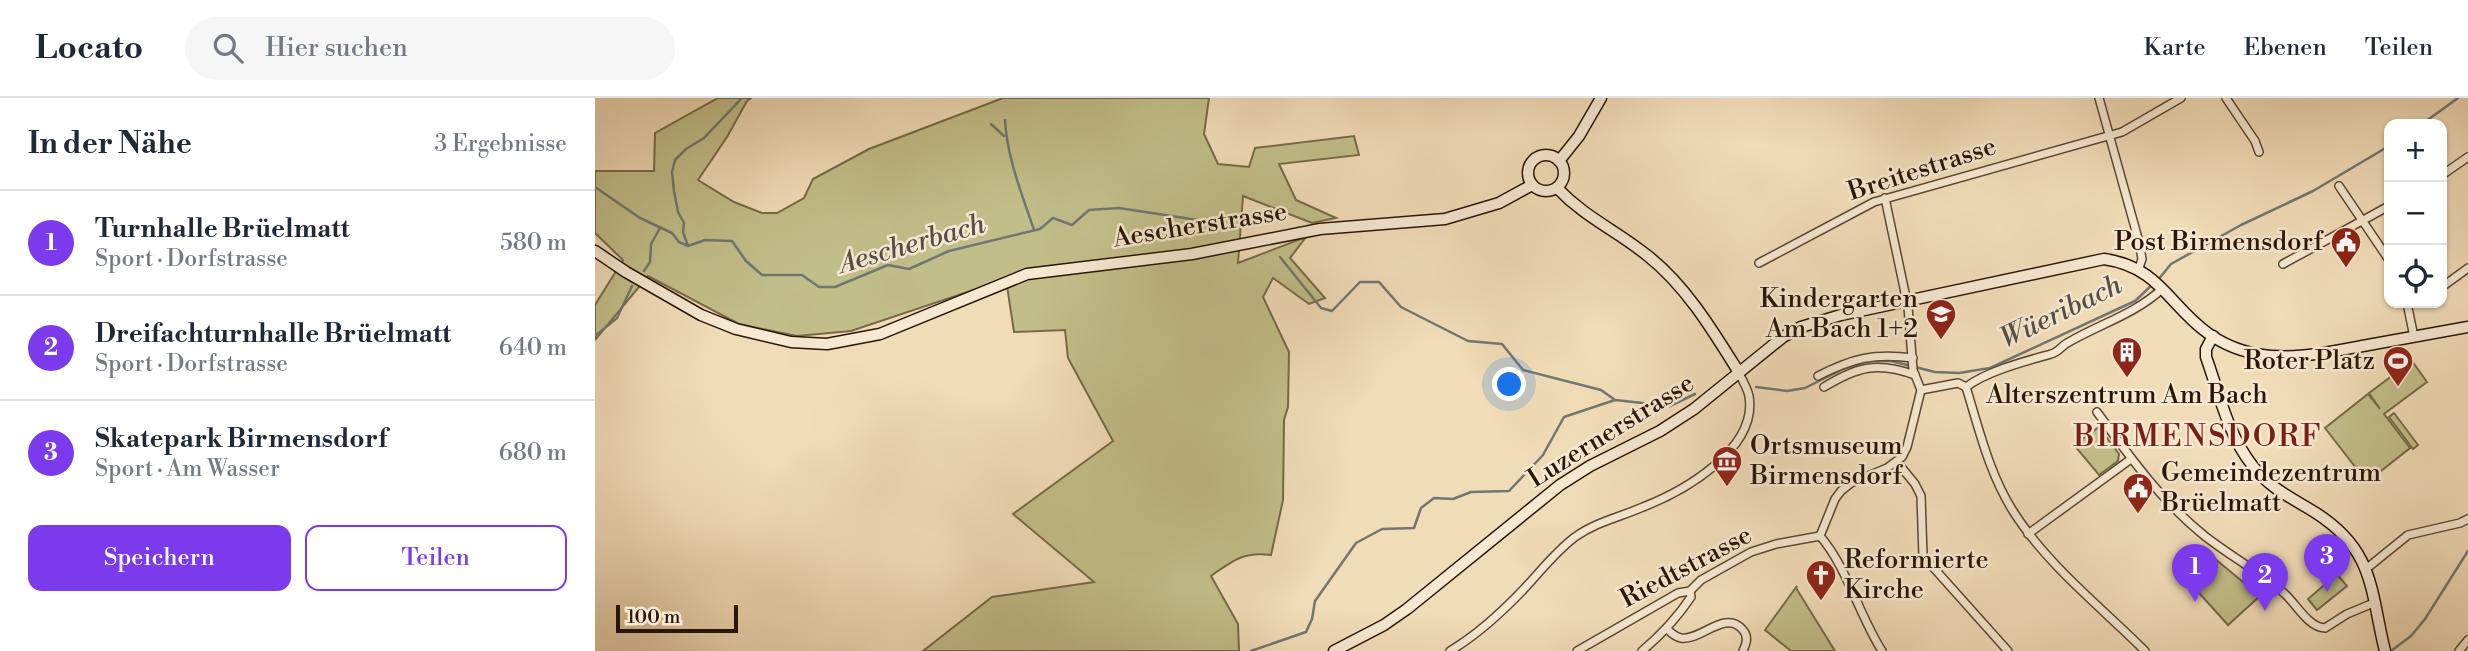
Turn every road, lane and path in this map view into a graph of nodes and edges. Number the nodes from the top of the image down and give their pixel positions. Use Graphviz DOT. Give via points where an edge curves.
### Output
graph roads {
  1 [pos="1601,98"];
  2 [pos="2099,98"];
  3 [pos="2181,98"];
  4 [pos="2226,98"];
  5 [pos="2107,135"];
  6 [pos="2259,152"];
  7 [pos="2468,157"];
  8 [pos="1559,161"];
  9 [pos="2447,172"];
  10 [pos="1532,185"];
  11 [pos="2339,186"];
  12 [pos="1557,188"];
  13 [pos="1885,198"];
  14 [pos="2384,209"];
  15 [pos="2361,221"];
  16 [pos="595,251"];
  17 [pos="2384,253"];
  18 [pos="1759,263"];
  19 [pos="2283,264"];
  20 [pos="2139,268"];
  21 [pos="2468,268"];
  22 [pos="2157,283"];
  23 [pos="2447,283"];
  24 [pos="1907,300"];
  25 [pos="2408,308"];
  26 [pos="2468,327"];
  27 [pos="2213,336"];
  28 [pos="2414,337"];
  29 [pos="1913,366"];
  30 [pos="1738,371"];
  31 [pos="1818,376"];
  32 [pos="1824,387"];
  33 [pos="1966,387"];
  34 [pos="1921,390"];
  35 [pos="2097,412"];
  36 [pos="2131,458"];
  37 [pos="1897,462"];
  38 [pos="2468,519"];
  39 [pos="2028,534"];
  40 [pos="1820,536"];
  41 [pos="2366,569"];
  42 [pos="1690,591"];
  43 [pos="2376,602"];
  44 [pos="1667,629"];
  45 [pos="2468,640"];
  46 [pos="2384,646"];
  47 [pos="1338,650"];
  48 [pos="1450,651"];
  49 [pos="1577,651"];
  50 [pos="1642,651"];
  51 [pos="1743,651"];
  52 [pos="1882,651"];
  53 [pos="2008,651"];
  54 [pos="2145,651"];
  55 [pos="2459,651"];
  1 -- 8 [label="main road"];
  2 -- 5 [label="street"];
  3 -- 5 [label="street, Breitestrasse" via="2122,132"];
  4 -- 6 [label="street"];
  5 -- 13 [label="street, Breitestrasse"];
  5 -- 20 [label="street" via="2140,248"];
  7 -- 9 [label="street"];
  8 -- 10 [label="main road" via="1546,155 1532,161 1528,175"];
  8 -- 12 [label="main road" via="1564,175"];
  10 -- 12 [label="main road" via="1544,192"];
  10 -- 16 [label="main road, Aescherstrasse" via="1499,203 1445,219 1320,229 1192,254 1027,274 880,334 827,344 791,342 701,315"];
  11 -- 15 [label="street"];
  12 -- 30 [label="main road" via="1581,211 1665,271"];
  13 -- 18 [label="street, Breitestrasse"];
  13 -- 24 [label="street"];
  14 -- 15 [label="street"];
  15 -- 17 [label="street"];
  15 -- 19 [label="street"];
  20 -- 22 [label="main road"];
  20 -- 24 [label="main road, Luzernerstrasse" via="2120,261 2094,260"];
  21 -- 23 [label="street"];
  22 -- 27 [label="main road"];
  22 -- 33 [label="street" via="2132,311 2065,343 2055,353"];
  24 -- 29 [label="street"];
  24 -- 30 [label="main road, Luzernerstrasse" via="1801,327"];
  25 -- 28 [label="street"];
  26 -- 28 [label="main road"];
  27 -- 28 [label="main road" via="2247,353 2280,358"];
  27 -- 41 [label="main road" via="2206,357 2232,432 2249,463 2272,486 2338,529"];
  29 -- 31 [label="street" via="1892,355 1861,357"];
  29 -- 32 [label="street" via="1868,368"];
  29 -- 34 [label="street"];
  30 -- 47 [label="main road, Luzernerstrasse" via="1660,431 1560,485 1407,609"];
  30 -- 48 [label="street" via="1749,407 1747,424 1732,450 1668,495 1577,536 1506,608"];
  33 -- 34 [label="street" via="1958,383"];
  33 -- 39 [label="street" via="1993,471"];
  34 -- 37 [label="street" via="1907,447"];
  35 -- 36 [label="street"];
  36 -- 39 [label="street"];
  36 -- 43 [label="street" via="2186,519 2277,587 2313,625 2325,628"];
  37 -- 40 [label="street" via="1841,491"];
  37 -- 53 [label="street" via="1921,496 1923,556"];
  38 -- 41 [label="street" via="2408,535"];
  39 -- 54 [label="street"];
  40 -- 42 [label="street, Riedtstrasse" via="1751,552"];
  40 -- 52 [label="street"];
  41 -- 43 [label="main road"];
  42 -- 44 [label="street" via="1691,597"];
  42 -- 49 [label="street, Riedtstrasse" via="1678,593"];
  43 -- 46 [label="main road"];
  44 -- 50 [label="street"];
  44 -- 51 [label="street" via="1685,638 1733,624 1745,634"];
  45 -- 55 [label="street"];
}
